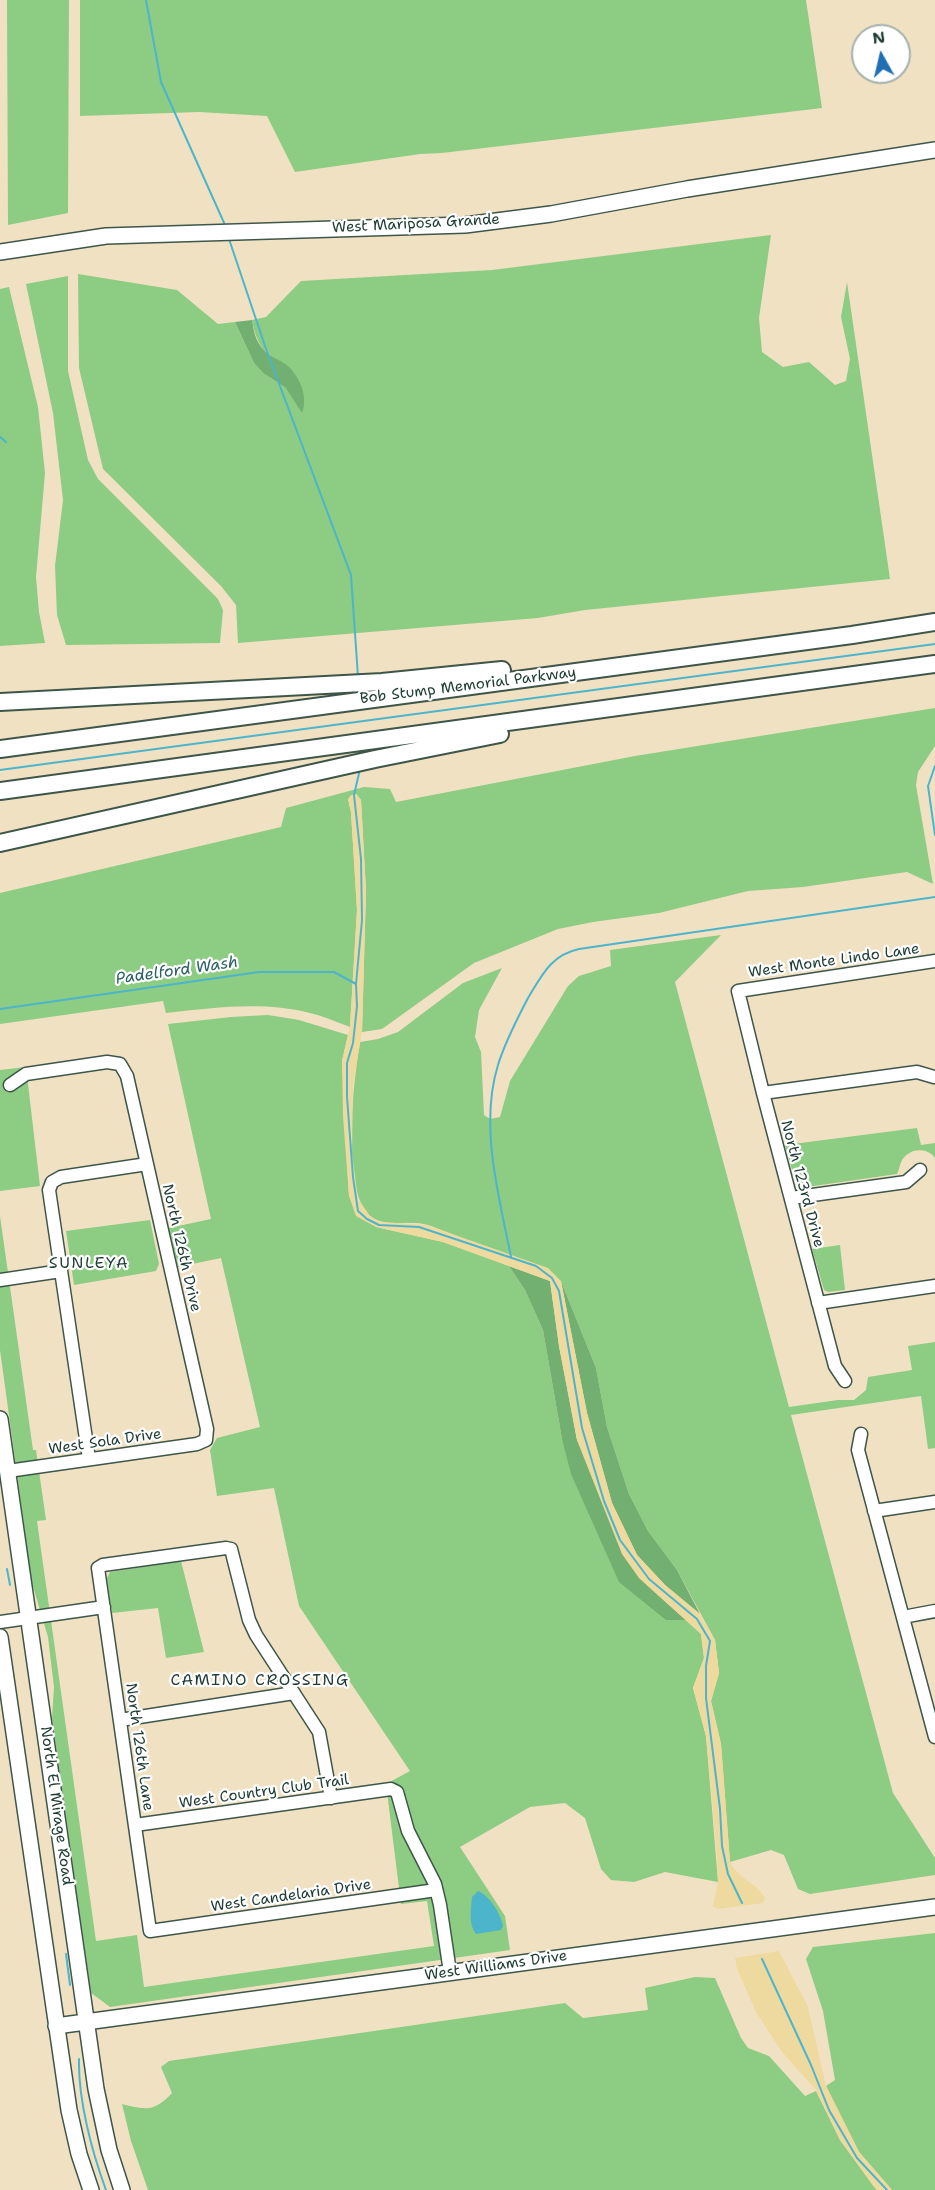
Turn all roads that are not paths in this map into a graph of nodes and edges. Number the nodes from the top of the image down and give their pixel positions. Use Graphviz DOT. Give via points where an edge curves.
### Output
graph roads {
  1 [pos="935,150"];
  2 [pos="0,252"];
  3 [pos="935,622"];
  4 [pos="935,664"];
  5 [pos="856,675"];
  6 [pos="383,689"];
  7 [pos="0,702"];
  8 [pos="0,749"];
  9 [pos="0,791"];
  10 [pos="0,843"];
  11 [pos="935,961"];
  12 [pos="738,991"];
  13 [pos="934,1077"];
  14 [pos="10,1085"];
  15 [pos="763,1093"];
  16 [pos="147,1164"];
  17 [pos="920,1170"];
  18 [pos="791,1198"];
  19 [pos="61,1271"];
  20 [pos="0,1280"];
  21 [pos="935,1286"];
  22 [pos="818,1303"];
  23 [pos="845,1381"];
  24 [pos="0,1419"];
  25 [pos="861,1434"];
  26 [pos="206,1440"];
  27 [pos="88,1459"];
  28 [pos="8,1471"];
  29 [pos="935,1502"];
  30 [pos="874,1511"];
  31 [pos="104,1607"];
  32 [pos="935,1611"];
  33 [pos="903,1617"];
  34 [pos="29,1618"];
  35 [pos="0,1622"];
  36 [pos="0,1637"];
  37 [pos="294,1693"];
  38 [pos="120,1720"];
  39 [pos="935,1737"];
  40 [pos="331,1798"];
  41 [pos="135,1825"];
  42 [pos="436,1890"];
  43 [pos="935,1907"];
  44 [pos="150,1931"];
  45 [pos="450,1972"];
  46 [pos="87,2021"];
  47 [pos="57,2026"];
  48 [pos="90,2190"];
  49 [pos="122,2190"];
  1 -- 2 [label="main road, West Mariposa Grande" via="465,225 106,236"];
  3 -- 6 [label="highway, Bob Stump Memorial Parkway"];
  4 -- 5 [label="highway"];
  5 -- 9 [label="highway"];
  5 -- 10 [label="highway" via="494,735"];
  6 -- 7 [label="highway" via="338,684"];
  6 -- 8 [label="highway, Bob Stump Memorial Parkway" via="338,702"];
  11 -- 12 [label="street, West Monte Lindo Lane"];
  12 -- 15 [label="street, North 123rd Drive"];
  13 -- 15 [label="street" via="917,1072"];
  14 -- 16 [label="street, North 126th Drive" via="26,1074 107,1062 120,1064 127,1076"];
  15 -- 18 [label="street, North 123rd Drive"];
  16 -- 19 [label="street" via="61,1177 52,1182 49,1190"];
  16 -- 26 [label="street, North 126th Drive"];
  17 -- 18 [label="street" via="906,1182"];
  18 -- 22 [label="street, North 123rd Drive"];
  19 -- 20 [label="street"];
  19 -- 27 [label="street"];
  21 -- 22 [label="street"];
  22 -- 23 [label="street, North 123rd Drive" via="835,1366"];
  24 -- 28 [label="main road, North El Mirage Road"];
  25 -- 30 [label="street" via="858,1450"];
  26 -- 27 [label="street, West Sola Drive"];
  27 -- 28 [label="street, West Sola Drive"];
  28 -- 34 [label="main road, North El Mirage Road"];
  29 -- 30 [label="street"];
  30 -- 33 [label="street"];
  31 -- 34 [label="street"];
  31 -- 37 [label="street, North 126th Lane" via="98,1568 103,1565 231,1549 252,1627"];
  31 -- 38 [label="street, North 126th Lane"];
  32 -- 33 [label="street"];
  33 -- 39 [label="street"];
  34 -- 35 [label="street"];
  34 -- 46 [label="main road, North El Mirage Road"];
  36 -- 47 [label="main road, North El Mirage Road"];
  37 -- 38 [label="street"];
  37 -- 40 [label="street" via="320,1736"];
  38 -- 41 [label="street, North 126th Lane"];
  40 -- 41 [label="street, West Country Club Trail"];
  40 -- 42 [label="street, West Country Club Trail" via="397,1792 408,1831"];
  41 -- 44 [label="street, North 126th Lane"];
  42 -- 44 [label="street, West Candelaria Drive"];
  42 -- 45 [label="street"];
  43 -- 45 [label="main road, West Williams Drive"];
  45 -- 46 [label="main road, West Williams Drive"];
  46 -- 47 [label="main road, West Williams Drive"];
  46 -- 49 [label="main road, North El Mirage Road" via="99,2107"];
  47 -- 48 [label="main road, North El Mirage Road" via="69,2110"];
}
